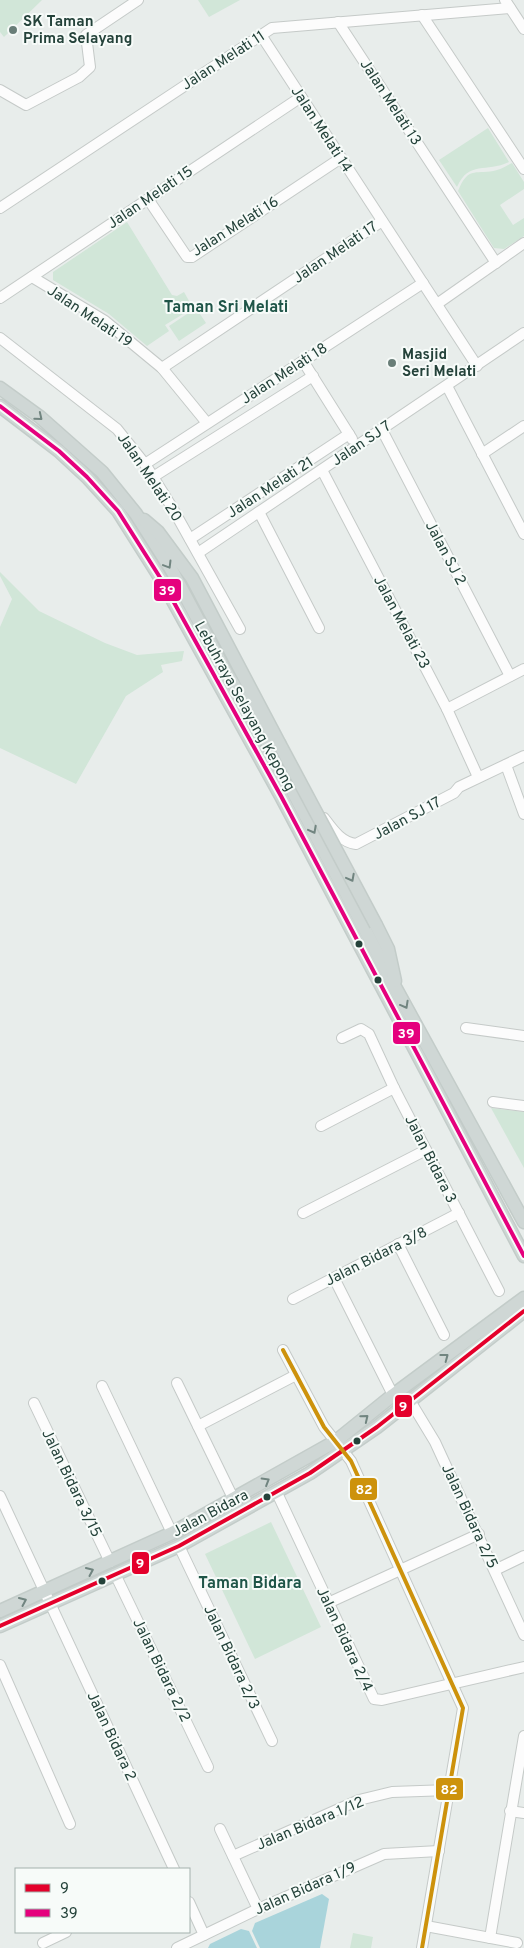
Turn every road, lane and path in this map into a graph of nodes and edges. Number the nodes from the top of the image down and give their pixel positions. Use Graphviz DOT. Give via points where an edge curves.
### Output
graph roads {
  1 [pos="138,0"];
  2 [pos="508,4"];
  3 [pos="422,15"];
  4 [pos="338,22"];
  5 [pos="524,29"];
  6 [pos="261,35"];
  7 [pos="0,90"];
  8 [pos="301,97"];
  9 [pos="341,158"];
  10 [pos="524,169"];
  11 [pos="148,199"];
  12 [pos="0,208"];
  13 [pos="383,222"];
  14 [pos="524,243"];
  15 [pos="496,263"];
  16 [pos="32,277"];
  17 [pos="422,283"];
  18 [pos="0,298"];
  19 [pos="436,304"];
  20 [pos="524,333"];
  21 [pos="0,338"];
  22 [pos="303,361"];
  23 [pos="477,366"];
  24 [pos="162,368"];
  25 [pos="312,376"];
  26 [pos="447,386"];
  27 [pos="0,388"];
  28 [pos="0,406"];
  29 [pos="207,424"];
  30 [pos="524,426"];
  31 [pos="382,430"];
  32 [pos="349,434"];
  33 [pos="357,446"];
  34 [pos="482,454"];
  35 [pos="144,464"];
  36 [pos="322,470"];
  37 [pos="153,477"];
  38 [pos="259,512"];
  39 [pos="136,514"];
  40 [pos="524,534"];
  41 [pos="190,539"];
  42 [pos="198,553"];
  43 [pos="319,628"];
  44 [pos="240,629"];
  45 [pos="524,669"];
  46 [pos="510,676"];
  47 [pos="447,709"];
  48 [pos="524,756"];
  49 [pos="506,765"];
  50 [pos="478,777"];
  51 [pos="297,800"];
  52 [pos="524,814"];
  53 [pos="394,987"];
  54 [pos="466,1028"];
  55 [pos="524,1036"];
  56 [pos="342,1038"];
  57 [pos="394,1088"];
  58 [pos="493,1102"];
  59 [pos="524,1106"];
  60 [pos="321,1126"];
  61 [pos="426,1150"];
  62 [pos="303,1213"];
  63 [pos="459,1213"];
  64 [pos="524,1222"];
  65 [pos="398,1244"];
  66 [pos="524,1256"];
  67 [pos="334,1278"];
  68 [pos="499,1291"];
  69 [pos="293,1299"];
  70 [pos="523,1301"];
  71 [pos="444,1335"];
  72 [pos="283,1350"];
  73 [pos="296,1375"];
  74 [pos="178,1383"];
  75 [pos="102,1386"];
  76 [pos="393,1396"];
  77 [pos="411,1400"];
  78 [pos="34,1403"];
  79 [pos="198,1426"];
  80 [pos="340,1446"];
  81 [pos="277,1493"];
  82 [pos="0,1496"];
  83 [pos="234,1500"];
  84 [pos="172,1533"];
  85 [pos="479,1534"];
  86 [pos="180,1546"];
  87 [pos="524,1556"];
  88 [pos="110,1562"];
  89 [pos="400,1570"];
  90 [pos="495,1570"];
  91 [pos="116,1574"];
  92 [pos="48,1597"];
  93 [pos="328,1603"];
  94 [pos="0,1611"];
  95 [pos="0,1626"];
  96 [pos="524,1635"];
  97 [pos="0,1665"];
  98 [pos="524,1667"];
  99 [pos="452,1683"];
  100 [pos="524,1736"];
  101 [pos="272,1741"];
  102 [pos="208,1766"];
  103 [pos="449,1790"];
  104 [pos="510,1811"];
  105 [pos="524,1813"];
  106 [pos="70,1824"];
  107 [pos="220,1829"];
  108 [pos="439,1851"];
  109 [pos="233,1856"];
  110 [pos="174,1868"];
  111 [pos="190,1904"];
  112 [pos="258,1909"];
  113 [pos="426,1926"];
  114 [pos="64,1933"];
  115 [pos="204,1935"];
  116 [pos="490,1938"];
  117 [pos="517,1943"];
  118 [pos="43,1944"];
  119 [pos="180,1947"];
  120 [pos="422,1948"];
  1 -- 7 [label="street" via="86,35 88,71 26,105"];
  2 -- 3 [label="street, Jalan Melati 11"];
  2 -- 5 [label="street"];
  3 -- 4 [label="street, Jalan Melati 11"];
  3 -- 10 [label="street"];
  4 -- 6 [label="street, Jalan Melati 11" via="282,26"];
  4 -- 15 [label="street, Jalan Melati 13"];
  6 -- 8 [label="street, Jalan Melati 14"];
  6 -- 12 [label="street, Jalan Melati 11"];
  8 -- 9 [label="street, Jalan Melati 14"];
  8 -- 11 [label="street, Jalan Melati 15"];
  9 -- 11 [label="street, Jalan Melati 16" via="192,257 187,257"];
  9 -- 13 [label="street, Jalan Melati 14"];
  11 -- 16 [label="street, Jalan Melati 15"];
  13 -- 17 [label="street, Jalan Melati 14"];
  13 -- 24 [label="street, Jalan Melati 17"];
  14 -- 15 [label="street"];
  15 -- 19 [label="street"];
  16 -- 18 [label="street, Jalan Melati 15"];
  16 -- 24 [label="street, Jalan Melati 19" via="105,321"];
  17 -- 19 [label="street, Jalan Melati 14"];
  17 -- 22 [label="street, Jalan Melati 18"];
  19 -- 23 [label="street, Jalan Melati 14"];
  20 -- 23 [label="street, Jalan SJ 7"];
  21 -- 35 [label="street, Jalan Melati 20" via="117,429"];
  22 -- 25 [label="street"];
  22 -- 29 [label="street, Jalan Melati 18"];
  23 -- 26 [label="street, Jalan SJ 7"];
  24 -- 29 [label="street, Jalan Melati 19"];
  25 -- 32 [label="street"];
  25 -- 37 [label="street"];
  26 -- 31 [label="street, Jalan SJ 7"];
  26 -- 34 [label="street"];
  27 -- 39 [label="main road, Lebuhraya Selayang Kepong, one-way" via="40,417 102,472"];
  28 -- 66 [label="main road, Lebuhraya Selayang Kepong" via="87,477 118,511 161,579 281,796"];
  29 -- 35 [label="street, Jalan Melati 18"];
  30 -- 34 [label="street"];
  31 -- 33 [label="street, Jalan SJ 7"];
  31 -- 46 [label="street, Jalan SJ 2"];
  32 -- 33 [label="street"];
  32 -- 41 [label="street, Jalan Melati 21"];
  33 -- 36 [label="street, Jalan SJ 7"];
  34 -- 40 [label="street"];
  35 -- 37 [label="street, Jalan Melati 20"];
  36 -- 38 [label="street, Jalan SJ 7"];
  36 -- 47 [label="street, Jalan Melati 23"];
  37 -- 41 [label="street, Jalan Melati 20"];
  38 -- 42 [label="street, Jalan SJ 7"];
  38 -- 43 [label="street"];
  39 -- 51 [label="main road, Lebuhraya Selayang Kepong, one-way" via="171,569"];
  39 -- 53 [label="main road, one-way, bridge" via="158,532 192,578 388,949"];
  41 -- 42 [label="street, Jalan Melati 20"];
  42 -- 44 [label="street, Jalan Melati 20"];
  45 -- 46 [label="street"];
  46 -- 47 [label="street"];
  47 -- 50 [label="street, Jalan Melati 23"];
  48 -- 49 [label="street, Jalan SJ 17"];
  49 -- 50 [label="street, Jalan SJ 17"];
  49 -- 52 [label="street"];
  50 -- 51 [label="street, Jalan SJ 17" via="416,814 356,844 348,843 319,812"];
  51 -- 53 [label="main road, Lebuhraya Selayang Kepong, one-way"];
  53 -- 64 [label="main road, Lebuhraya Selayang Kepong, one-way"];
  54 -- 55 [label="street"];
  56 -- 57 [label="street, Jalan Bidara 3" via="363,1028 369,1034"];
  57 -- 60 [label="street"];
  57 -- 61 [label="street, Jalan Bidara 3"];
  58 -- 59 [label="street"];
  61 -- 62 [label="street"];
  61 -- 63 [label="street, Jalan Bidara 3"];
  63 -- 65 [label="street, Jalan Bidara 3/8"];
  63 -- 68 [label="street, Jalan Bidara 3"];
  65 -- 67 [label="street, Jalan Bidara 3/8"];
  65 -- 71 [label="street"];
  67 -- 69 [label="street, Jalan Bidara 3/8"];
  67 -- 76 [label="street"];
  76 -- 70 [label="main road, Jalan Bidara, one-way"];
  70 -- 77 [label="main road, Jalan Bidara"];
  72 -- 73 [label="street"];
  73 -- 79 [label="street"];
  73 -- 80 [label="street" via="324,1427"];
  74 -- 79 [label="street"];
  75 -- 84 [label="street"];
  76 -- 77 [label="street"];
  80 -- 76 [label="main road, Jalan Bidara, one-way"];
  77 -- 80 [label="main road, Jalan Bidara"];
  77 -- 85 [label="street, Jalan Bidara 2/5"];
  78 -- 88 [label="street, Jalan Bidara 3/15"];
  79 -- 83 [label="street"];
  80 -- 81 [label="main road, Jalan Bidara"];
  83 -- 80 [label="main road, Jalan Bidara, one-way"];
  80 -- 89 [label="street"];
  81 -- 86 [label="main road, Jalan Bidara"];
  81 -- 93 [label="street, Jalan Bidara 2/4"];
  82 -- 92 [label="street, Jalan Bidara 2"];
  83 -- 84 [label="main road, Jalan Bidara"];
  84 -- 88 [label="main road, Jalan Bidara"];
  85 -- 89 [label="street"];
  85 -- 90 [label="street, Jalan Bidara 2/5"];
  86 -- 91 [label="main road, Jalan Bidara"];
  86 -- 101 [label="street, Jalan Bidara 2/3"];
  87 -- 90 [label="street"];
  92 -- 88 [label="main road, Jalan Bidara, one-way"];
  89 -- 93 [label="street"];
  89 -- 99 [label="street"];
  90 -- 96 [label="street, Jalan Bidara 2/5"];
  91 -- 92 [label="main road, Jalan Bidara"];
  91 -- 102 [label="street, Jalan Bidara 2/2"];
  94 -- 92 [label="main road, Jalan Bidara, one-way"];
  92 -- 95 [label="main road, Jalan Bidara"];
  92 -- 110 [label="street, Jalan Bidara 2"];
  93 -- 99 [label="street, Jalan Bidara 2/4" via="374,1699 382,1700"];
  97 -- 106 [label="street"];
  98 -- 99 [label="street, Jalan Bidara 2/4"];
  99 -- 103 [label="street" via="462,1708"];
  100 -- 104 [label="street"];
  103 -- 108 [label="street"];
  103 -- 109 [label="street, Jalan Bidara 1/12" via="392,1792 359,1800"];
  104 -- 105 [label="street"];
  104 -- 116 [label="street"];
  107 -- 109 [label="street"];
  108 -- 112 [label="street, Jalan Bidara 1/9" via="384,1854"];
  108 -- 113 [label="street"];
  109 -- 112 [label="street"];
  111 -- 115 [label="street"];
  112 -- 115 [label="street, Jalan Bidara 1/9"];
  113 -- 116 [label="street"];
  113 -- 120 [label="street"];
  114 -- 118 [label="street"];
  115 -- 119 [label="street, Jalan Bidara 1/9"];
  116 -- 117 [label="street"];
}
